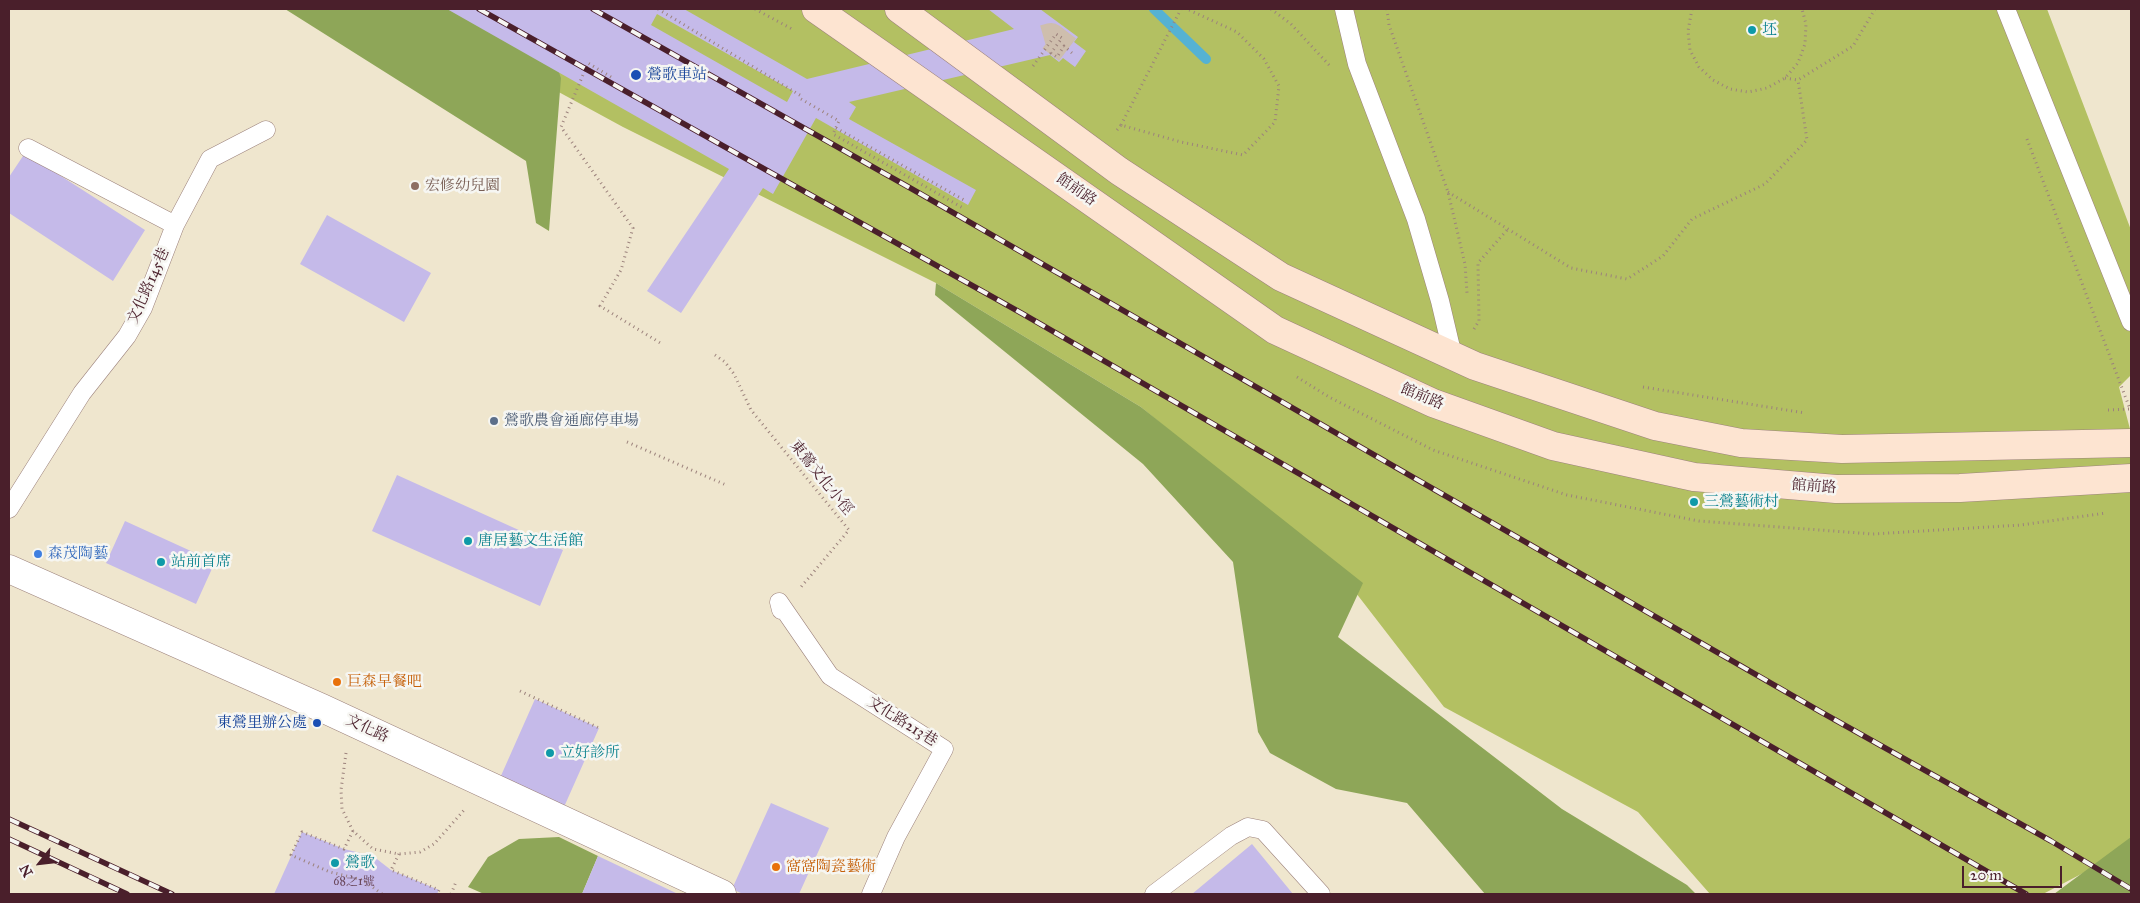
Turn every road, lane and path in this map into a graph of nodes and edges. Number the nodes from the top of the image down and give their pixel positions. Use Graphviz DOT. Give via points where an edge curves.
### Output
graph roads {
  1 [pos="658,9"];
  2 [pos="816,9"];
  3 [pos="899,9"];
  4 [pos="1181,9"];
  5 [pos="1187,9"];
  6 [pos="1272,9"];
  7 [pos="1344,9"];
  8 [pos="1387,9"];
  9 [pos="1692,9"];
  10 [pos="1802,9"];
  11 [pos="1875,9"];
  12 [pos="2006,9"];
  13 [pos="1291,24"];
  14 [pos="1072,52"];
  15 [pos="1025,61"];
  16 [pos="1033,66"];
  17 [pos="1040,72"];
  18 [pos="611,76"];
  19 [pos="1785,78"];
  20 [pos="1798,80"];
  21 [pos="1110,124"];
  22 [pos="1122,125"];
  23 [pos="836,128"];
  24 [pos="266,130"];
  25 [pos="1117,130"];
  26 [pos="2024,130"];
  27 [pos="1125,135"];
  28 [pos="28,148"];
  29 [pos="1448,192"];
  30 [pos="964,200"];
  31 [pos="963,208"];
  32 [pos="175,225"];
  33 [pos="1508,229"];
  34 [pos="1467,301"];
  35 [pos="2131,322"];
  36 [pos="1445,326"];
  37 [pos="662,344"];
  38 [pos="1461,347"];
  39 [pos="715,355"];
  40 [pos="1637,386"];
  41 [pos="2100,410"];
  42 [pos="1813,415"];
  43 [pos="627,442"];
  44 [pos="2131,443"];
  45 [pos="2131,478"];
  46 [pos="726,485"];
  47 [pos="9,508"];
  48 [pos="9,569"];
  49 [pos="780,610"];
  50 [pos="520,691"];
  51 [pos="599,728"];
  52 [pos="346,752"];
  53 [pos="468,804"];
  54 [pos="353,831"];
  55 [pos="399,854"];
  56 [pos="456,882"];
  57 [pos="382,894"];
  58 [pos="437,894"];
  59 [pos="451,894"];
  60 [pos="722,894"];
  61 [pos="870,894"];
  62 [pos="1154,894"];
  63 [pos="1321,894"];
  1 -- 23 [label="path" via="839,121"];
  2 -- 45 [label="street, 館前路" via="1275,330 1433,403 1553,446 1694,477 1836,489 1960,488"];
  3 -- 38 [label="street" via="1119,171 1281,277"];
  4 -- 22 [label="path"];
  5 -- 22 [label="path" via="1237,32 1264,60 1279,86 1275,122 1243,155"];
  6 -- 13 [label="path"];
  7 -- 36 [label="lane" via="1357,64 1416,219"];
  8 -- 29 [label="path" via="1389,25"];
  9 -- 19 [label="path" via="1688,31 1690,50 1699,67 1713,80 1730,89 1748,92 1767,88"];
  10 -- 19 [label="path" via="1806,44 1798,63"];
  11 -- 20 [label="path" via="1853,46"];
  12 -- 35 [label="lane"];
  14 -- 16 [label="path" via="1064,46 1057,57 1051,53 1062,38 1056,34"];
  15 -- 16 [label="path"];
  16 -- 17 [label="path"];
  18 -- 37 [label="path" via="588,63 561,127 633,228 621,270 600,306"];
  19 -- 20 [label="path"];
  20 -- 33 [label="path" via="1807,140 1765,184 1692,219 1663,256 1627,279 1571,268"];
  21 -- 25 [label="path"];
  22 -- 25 [label="path"];
  23 -- 30 [label="path"];
  23 -- 31 [label="path" via="833,134"];
  24 -- 32 [label="lane, 文化路145巷" via="210,159"];
  25 -- 27 [label="path"];
  26 -- 41 [label="path" via="2130,409"];
  28 -- 32 [label="lane"];
  29 -- 33 [label="path"];
  29 -- 34 [label="path" via="1465,264"];
  32 -- 47 [label="lane, 文化路145巷" via="139,315 82,393"];
  33 -- 38 [label="path" via="1478,262 1479,321"];
  36 -- 38 [label="lane"];
  36 -- 38 [label="path"];
  38 -- 44 [label="street" via="1475,366 1655,426 1741,443 1842,449"];
  39 -- 49 [label="path, 東鶯文化小徑" via="734,374 752,410 849,530"];
  40 -- 42 [label="path"];
  43 -- 46 [label="path"];
  48 -- 60 [label="street, 文化路" via="322,708"];
  49 -- 61 [label="lane, 文化路213巷" via="779,602 830,676 944,749 896,837"];
  50 -- 51 [label="path"];
  52 -- 54 [label="path" via="341,800"];
  53 -- 55 [label="path" via="434,844 420,852"];
  54 -- 55 [label="path" via="373,849"];
  54 -- 57 [label="path" via="344,849 302,832 291,855 330,872 363,880"];
  55 -- 58 [label="path" via="391,870 439,890"];
  56 -- 59 [label="path"];
  62 -- 63 [label="lane" via="1231,836 1248,827 1263,830"];
}
